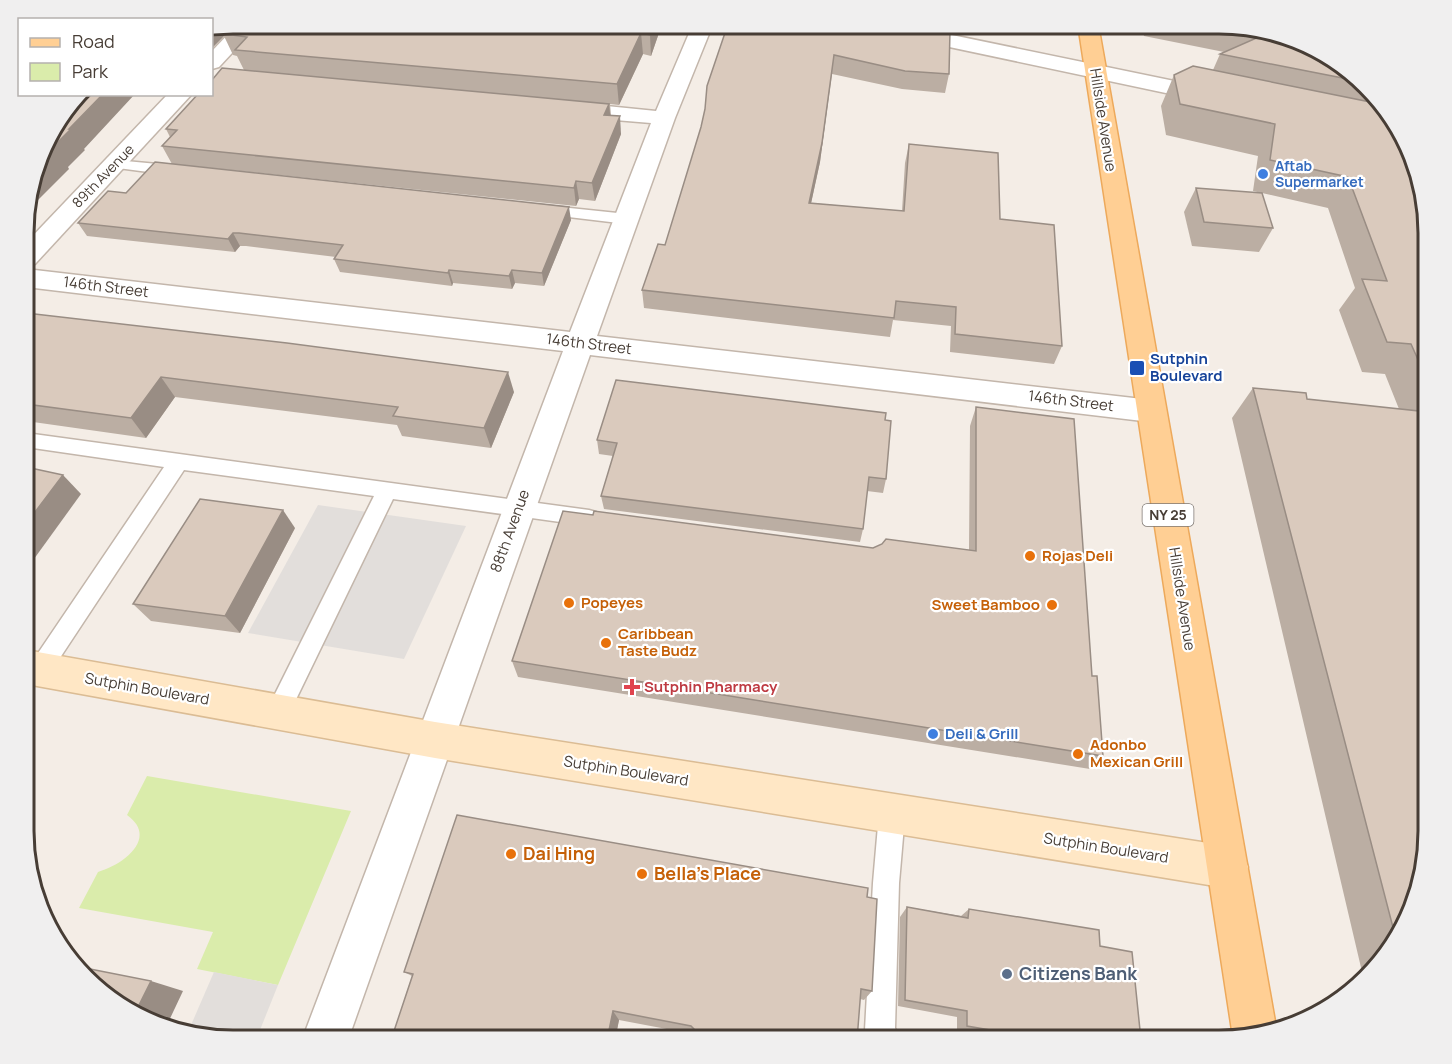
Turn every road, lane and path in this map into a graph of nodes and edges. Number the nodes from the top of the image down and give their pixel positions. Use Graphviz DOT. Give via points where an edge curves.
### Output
graph roads {
  1 [pos="242,35"];
  2 [pos="698,35"];
  3 [pos="922,35"];
  4 [pos="1090,35"];
  5 [pos="1095,71"];
  6 [pos="217,72"];
  7 [pos="179,96"];
  8 [pos="1232,100"];
  9 [pos="548,107"];
  10 [pos="664,118"];
  11 [pos="115,164"];
  12 [pos="192,172"];
  13 [pos="529,209"];
  14 [pos="627,219"];
  15 [pos="34,250"];
  16 [pos="34,279"];
  17 [pos="581,344"];
  18 [pos="1151,411"];
  19 [pos="34,441"];
  20 [pos="179,461"];
  21 [pos="387,490"];
  22 [pos="518,509"];
  23 [pos="613,521"];
  24 [pos="35,666"];
  25 [pos="35,668"];
  26 [pos="278,712"];
  27 [pos="435,740"];
  28 [pos="892,814"];
  29 [pos="1227,867"];
  30 [pos="1253,1027"];
  31 [pos="329,1029"];
  32 [pos="880,1030"];
  1 -- 6 [label="street"];
  2 -- 10 [label="street, 88th Avenue"];
  3 -- 5 [label="street"];
  4 -- 5 [label="main road, Hillside Avenue / NY 25"];
  5 -- 8 [label="street"];
  5 -- 18 [label="main road, Hillside Avenue / NY 25"];
  7 -- 11 [label="street, 89th Avenue"];
  9 -- 10 [label="street"];
  10 -- 14 [label="street, 88th Avenue"];
  11 -- 12 [label="lane"];
  11 -- 15 [label="street, 89th Avenue"];
  13 -- 14 [label="lane"];
  14 -- 17 [label="street, 88th Avenue"];
  16 -- 17 [label="street, 146th Street"];
  17 -- 18 [label="street, 146th Street"];
  17 -- 22 [label="street, 88th Avenue"];
  18 -- 29 [label="main road, Hillside Avenue / NY 25"];
  19 -- 20 [label="lane"];
  20 -- 21 [label="lane"];
  20 -- 24 [label="lane"];
  21 -- 22 [label="lane"];
  21 -- 26 [label="lane"];
  22 -- 23 [label="lane"];
  22 -- 27 [label="street, 88th Avenue"];
  25 -- 26 [label="main road, Sutphin Boulevard"];
  26 -- 27 [label="main road, Sutphin Boulevard"];
  27 -- 28 [label="main road, Sutphin Boulevard"];
  27 -- 31 [label="street, 88th Avenue"];
  28 -- 29 [label="main road, Sutphin Boulevard"];
  28 -- 32 [label="lane"];
  29 -- 30 [label="main road, Hillside Avenue / NY 25"];
}
